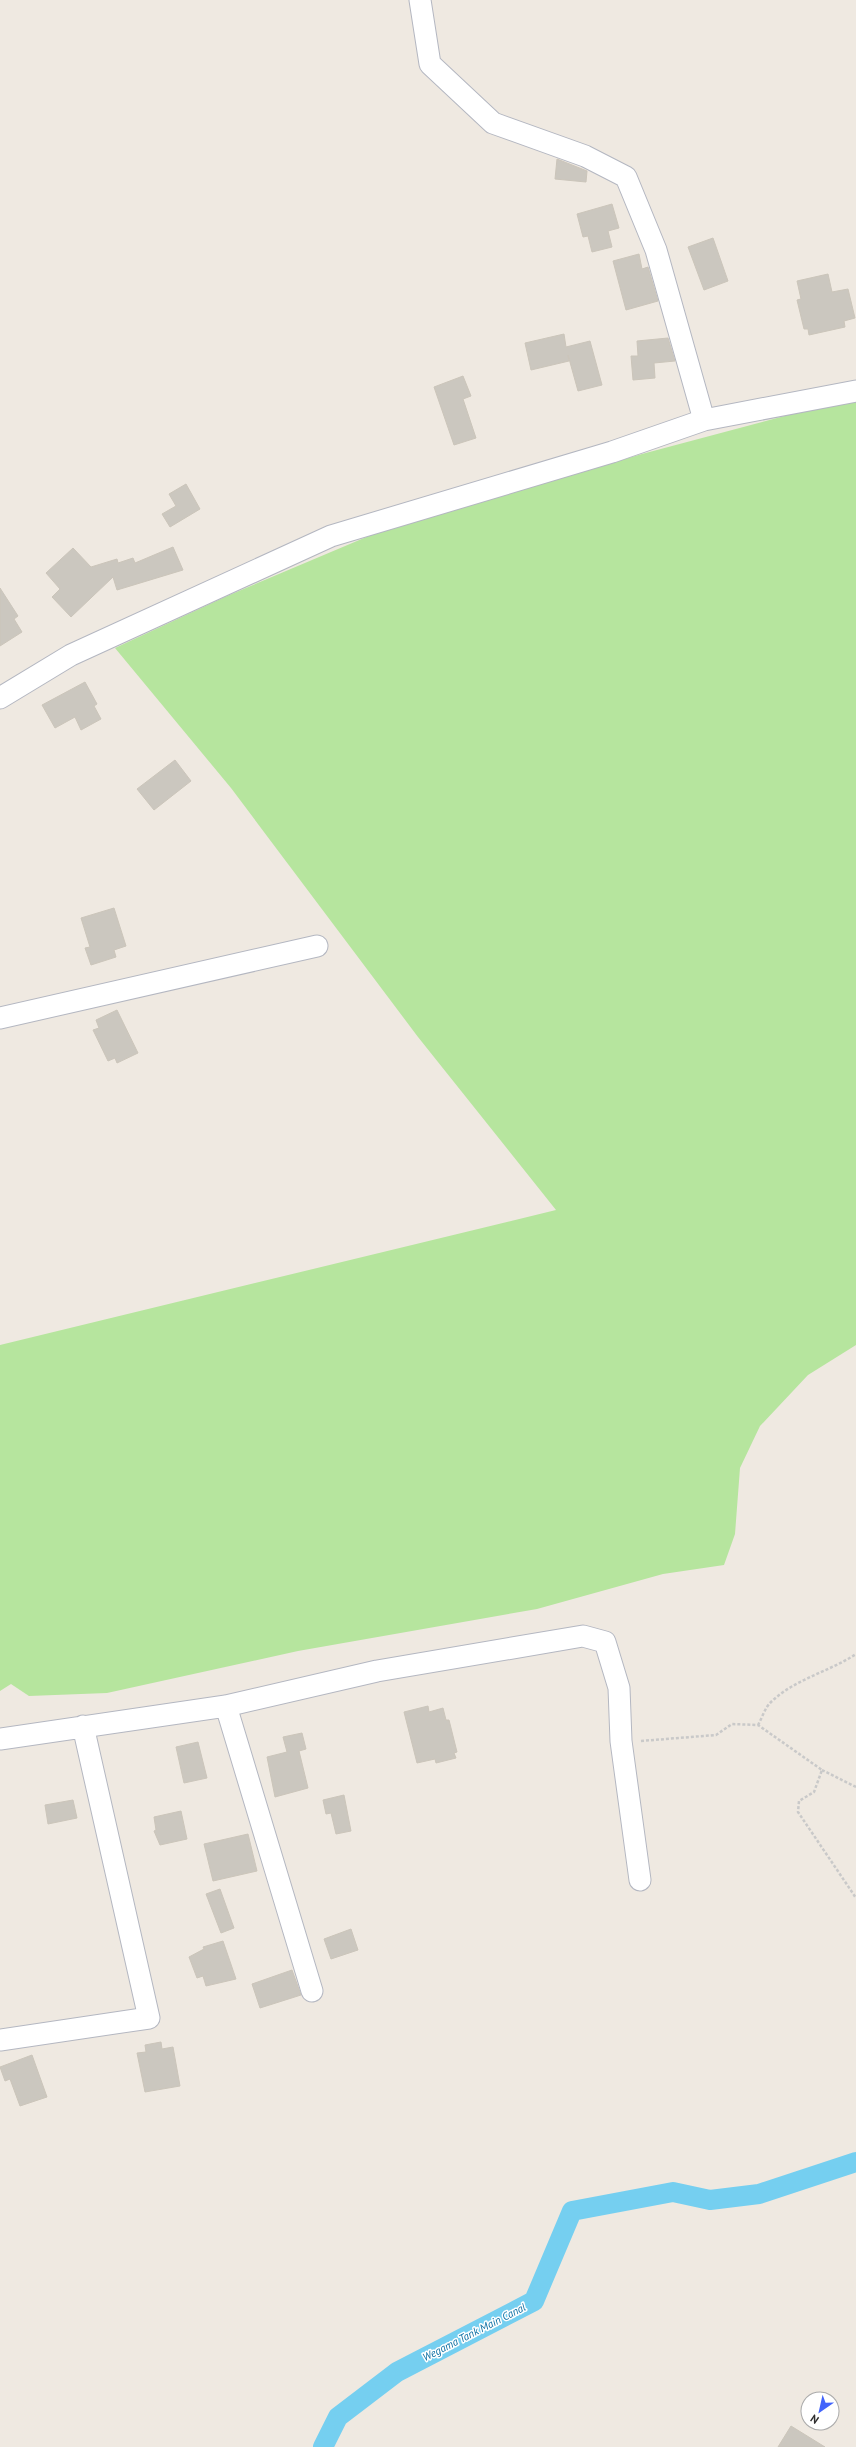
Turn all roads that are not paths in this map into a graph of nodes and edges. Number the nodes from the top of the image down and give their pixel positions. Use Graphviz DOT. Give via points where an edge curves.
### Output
graph roads {
  1 [pos="420,0"];
  2 [pos="856,391"];
  3 [pos="704,420"];
  4 [pos="0,698"];
  5 [pos="317,946"];
  6 [pos="0,1018"];
  7 [pos="226,1706"];
  8 [pos="83,1726"];
  9 [pos="0,1740"];
  10 [pos="640,1880"];
  11 [pos="312,1991"];
  12 [pos="0,2040"];
  1 -- 3 [label="street" via="430,64 493,123 585,156 626,177 656,250"];
  2 -- 3 [label="street"];
  3 -- 4 [label="street" via="612,452 331,536 71,656"];
  5 -- 6 [label="street"];
  7 -- 8 [label="street"];
  7 -- 10 [label="street" via="377,1671 583,1636 605,1642 619,1688 621,1741"];
  7 -- 11 [label="street"];
  8 -- 9 [label="street"];
  8 -- 12 [label="street" via="148,2018"];
}
